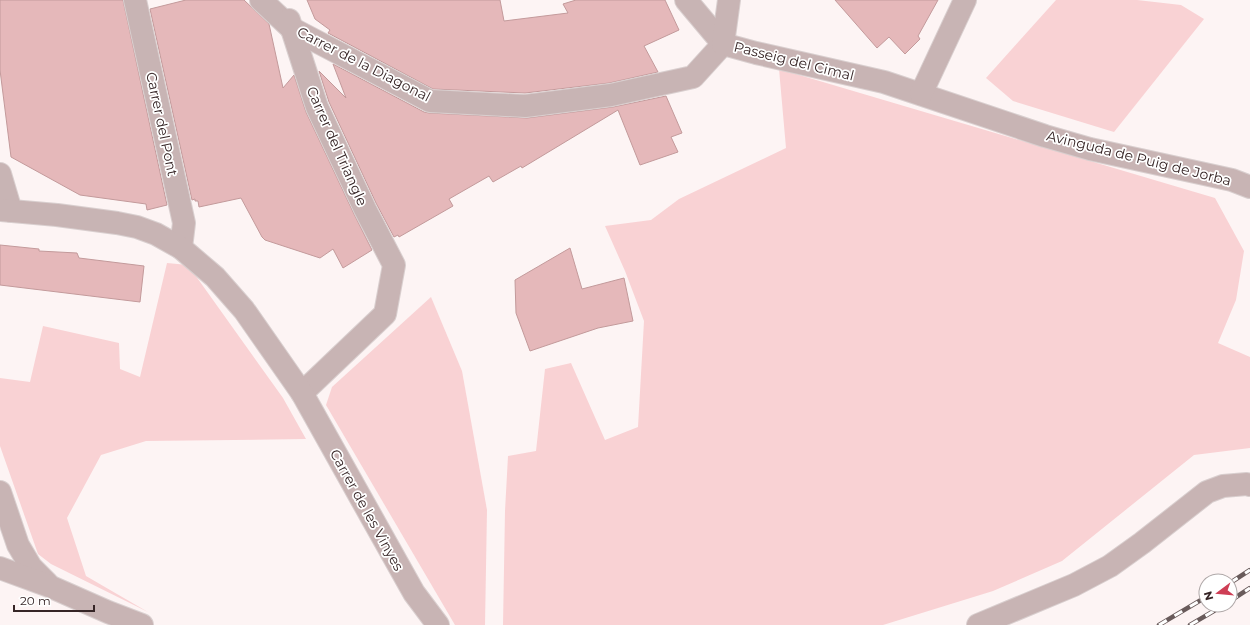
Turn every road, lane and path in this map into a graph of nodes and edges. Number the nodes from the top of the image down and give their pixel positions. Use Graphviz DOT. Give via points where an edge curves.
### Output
graph roads {
  1 [pos="135,0"];
  2 [pos="261,0"];
  3 [pos="284,0"];
  4 [pos="686,0"];
  5 [pos="729,0"];
  6 [pos="965,0"];
  7 [pos="291,28"];
  8 [pos="723,44"];
  9 [pos="921,94"];
  10 [pos="0,174"];
  11 [pos="1250,187"];
  12 [pos="5,210"];
  13 [pos="181,248"];
  14 [pos="302,393"];
  15 [pos="1250,486"];
  16 [pos="0,492"];
  17 [pos="0,568"];
  18 [pos="49,586"];
  19 [pos="142,625"];
  20 [pos="438,625"];
  21 [pos="978,625"];
  1 -- 13 [label="street, Carrer del Pont" via="184,223"];
  2 -- 7 [label="street, Carrer de la Diagonal"];
  3 -- 7 [label="street, Carrer del Triangle"];
  4 -- 8 [label="street, Passeig del Cimal"];
  5 -- 8 [label="street"];
  6 -- 9 [label="street"];
  7 -- 8 [label="street, Carrer de la Diagonal" via="430,101 525,106 611,95 693,77"];
  7 -- 14 [label="street, Carrer del Triangle" via="317,107 394,265 385,314"];
  8 -- 9 [label="street, Passeig del Cimal" via="884,82"];
  9 -- 11 [label="street, Avinguda de Puig de Jorba" via="1090,149 1232,180"];
  10 -- 12 [label="street"];
  12 -- 13 [label="street, Carrer de les Vinyes" via="130,226 156,234"];
  13 -- 14 [label="street, Carrer de les Vinyes" via="215,277 244,310"];
  14 -- 20 [label="street, Carrer de les Vinyes" via="414,593"];
  15 -- 21 [label="street" via="1223,486 1206,492 1110,566 1074,585"];
  16 -- 18 [label="street" via="18,545 31,567"];
  17 -- 18 [label="street"];
  18 -- 19 [label="street"];
}
